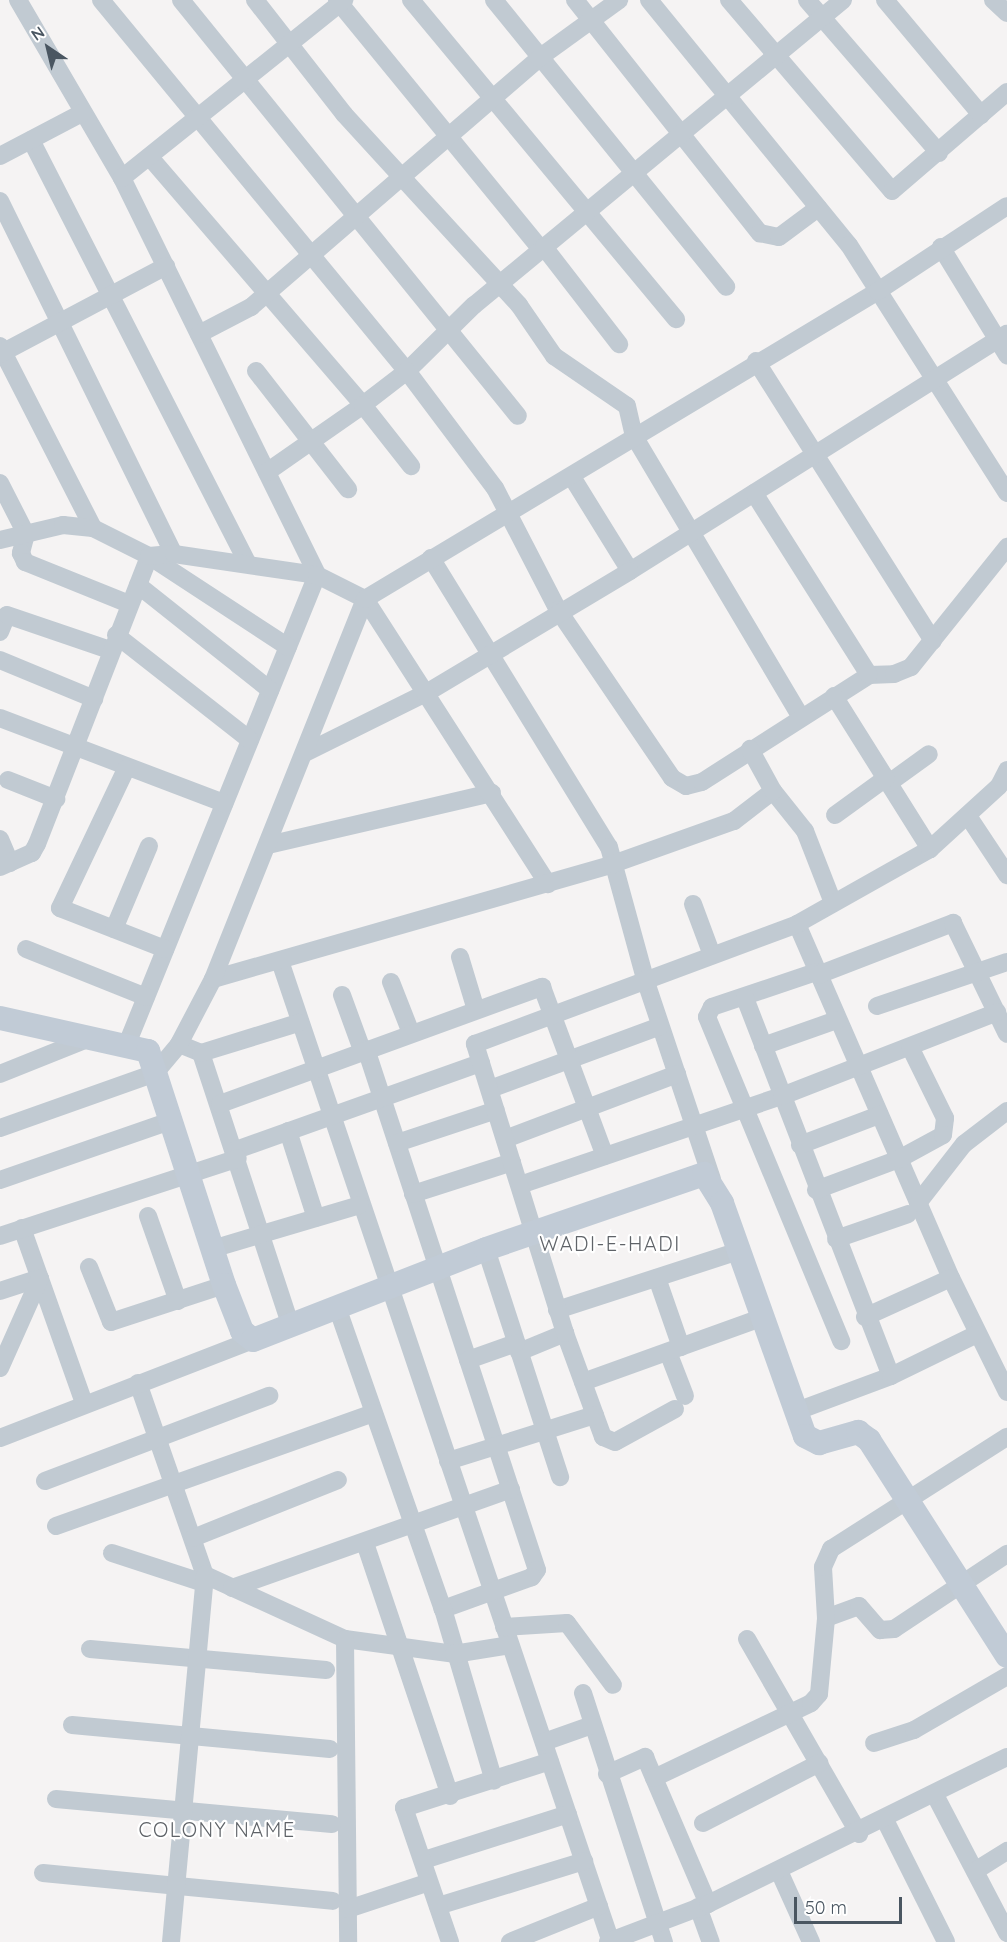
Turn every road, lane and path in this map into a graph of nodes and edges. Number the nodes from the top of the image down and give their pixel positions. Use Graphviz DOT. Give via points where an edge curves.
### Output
graph roads {
  1 [pos="18,0"];
  2 [pos="101,0"];
  3 [pos="181,0"];
  4 [pos="255,0"];
  5 [pos="411,0"];
  6 [pos="494,0"];
  7 [pos="575,0"];
  8 [pos="619,0"];
  9 [pos="649,0"];
  10 [pos="729,0"];
  11 [pos="807,0"];
  12 [pos="843,0"];
  13 [pos="885,0"];
  14 [pos="340,1"];
  15 [pos="821,17"];
  16 [pos="592,21"];
  17 [pos="292,45"];
  18 [pos="775,56"];
  19 [pos="539,58"];
  20 [pos="247,82"];
  21 [pos="1007,92"];
  22 [pos="727,95"];
  23 [pos="495,99"];
  24 [pos="82,113"];
  25 [pos="981,115"];
  26 [pos="198,121"];
  27 [pos="682,132"];
  28 [pos="448,139"];
  29 [pos="31,140"];
  30 [pos="939,153"];
  31 [pos="0,156"];
  32 [pos="150,157"];
  33 [pos="633,173"];
  34 [pos="122,178"];
  35 [pos="402,179"];
  36 [pos="0,201"];
  37 [pos="1007,206"];
  38 [pos="818,208"];
  39 [pos="589,209"];
  40 [pos="356,218"];
  41 [pos="941,247"];
  42 [pos="543,248"];
  43 [pos="312,255"];
  44 [pos="166,266"];
  45 [pos="500,284"];
  46 [pos="726,287"];
  47 [pos="878,291"];
  48 [pos="267,293"];
  49 [pos="110,296"];
  50 [pos="676,320"];
  51 [pos="59,322"];
  52 [pos="450,331"];
  53 [pos="199,334"];
  54 [pos="1004,343"];
  55 [pos="619,344"];
  56 [pos="1,350"];
  57 [pos="756,361"];
  58 [pos="256,371"];
  59 [pos="407,371"];
  60 [pos="935,376"];
  61 [pos="363,405"];
  62 [pos="518,416"];
  63 [pos="634,436"];
  64 [pos="312,440"];
  65 [pos="816,453"];
  66 [pos="411,466"];
  67 [pos="1002,467"];
  68 [pos="267,472"];
  69 [pos="572,477"];
  70 [pos="0,483"];
  71 [pos="348,489"];
  72 [pos="754,493"];
  73 [pos="1007,493"];
  74 [pos="507,517"];
  75 [pos="93,528"];
  76 [pos="692,533"];
  77 [pos="26,534"];
  78 [pos="0,540"];
  79 [pos="1007,547"];
  80 [pos="174,554"];
  81 [pos="149,556"];
  82 [pos="432,558"];
  83 [pos="248,564"];
  84 [pos="630,571"];
  85 [pos="317,575"];
  86 [pos="138,585"];
  87 [pos="365,599"];
  88 [pos="129,604"];
  89 [pos="558,610"];
  90 [pos="3,614"];
  91 [pos="0,632"];
  92 [pos="933,641"];
  93 [pos="113,642"];
  94 [pos="288,647"];
  95 [pos="491,652"];
  96 [pos="0,660"];
  97 [pos="869,675"];
  98 [pos="270,690"];
  99 [pos="428,692"];
  100 [pos="834,696"];
  101 [pos="94,699"];
  102 [pos="800,716"];
  103 [pos="0,718"];
  104 [pos="250,740"];
  105 [pos="78,749"];
  106 [pos="750,749"];
  107 [pos="307,752"];
  108 [pos="929,754"];
  109 [pos="126,769"];
  110 [pos="1007,770"];
  111 [pos="8,780"];
  112 [pos="888,780"];
  113 [pos="773,791"];
  114 [pos="492,793"];
  115 [pos="56,800"];
  116 [pos="224,803"];
  117 [pos="835,814"];
  118 [pos="968,816"];
  119 [pos="0,839"];
  120 [pos="268,845"];
  121 [pos="149,846"];
  122 [pos="930,849"];
  123 [pos="613,864"];
  124 [pos="5,865"];
  125 [pos="1007,875"];
  126 [pos="548,884"];
  127 [pos="833,903"];
  128 [pos="693,904"];
  129 [pos="797,924"];
  130 [pos="114,928"];
  131 [pos="26,949"];
  132 [pos="165,949"];
  133 [pos="712,955"];
  134 [pos="460,957"];
  135 [pos="280,962"];
  136 [pos="1007,962"];
  137 [pos="980,971"];
  138 [pos="817,973"];
  139 [pos="213,979"];
  140 [pos="645,979"];
  141 [pos="391,982"];
  142 [pos="342,995"];
  143 [pos="146,997"];
  144 [pos="745,998"];
  145 [pos="877,1006"];
  146 [pos="476,1010"];
  147 [pos="556,1013"];
  148 [pos="2,1020"];
  149 [pos="837,1020"];
  150 [pos="298,1023"];
  151 [pos="1003,1024"];
  152 [pos="660,1026"];
  153 [pos="411,1033"];
  154 [pos="92,1037"];
  155 [pos="127,1044"];
  156 [pos="179,1044"];
  157 [pos="763,1046"];
  158 [pos="910,1047"];
  159 [pos="364,1050"];
  160 [pos="201,1053"];
  161 [pos="573,1060"];
  162 [pos="481,1063"];
  163 [pos="858,1067"];
  164 [pos="314,1068"];
  165 [pos="155,1072"];
  166 [pos="0,1074"];
  167 [pos="677,1074"];
  168 [pos="490,1089"];
  169 [pos="782,1096"];
  170 [pos="382,1098"];
  171 [pos="220,1104"];
  172 [pos="588,1107"];
  173 [pos="745,1108"];
  174 [pos="496,1110"];
  175 [pos="1007,1111"];
  176 [pos="879,1115"];
  177 [pos="330,1116"];
  178 [pos="170,1121"];
  179 [pos="694,1126"];
  180 [pos="0,1128"];
  181 [pos="288,1131"];
  182 [pos="505,1139"];
  183 [pos="397,1143"];
  184 [pos="800,1145"];
  185 [pos="237,1154"];
  186 [pos="605,1156"];
  187 [pos="899,1159"];
  188 [pos="512,1162"];
  189 [pos="186,1175"];
  190 [pos="712,1179"];
  191 [pos="0,1180"];
  192 [pos="520,1185"];
  193 [pos="816,1190"];
  194 [pos="413,1194"];
  195 [pos="360,1205"];
  196 [pos="913,1208"];
  197 [pos="148,1216"];
  198 [pos="316,1218"];
  199 [pos="22,1228"];
  200 [pos="265,1233"];
  201 [pos="534,1233"];
  202 [pos="0,1236"];
  203 [pos="836,1239"];
  204 [pos="212,1249"];
  205 [pos="486,1249"];
  206 [pos="739,1251"];
  207 [pos="89,1267"];
  208 [pos="437,1268"];
  209 [pos="40,1278"];
  210 [pos="657,1278"];
  211 [pos="951,1278"];
  212 [pos="224,1286"];
  213 [pos="387,1288"];
  214 [pos="0,1291"];
  215 [pos="178,1301"];
  216 [pos="337,1307"];
  217 [pos="557,1310"];
  218 [pos="865,1317"];
  219 [pos="761,1318"];
  220 [pos="290,1323"];
  221 [pos="565,1333"];
  222 [pos="977,1334"];
  223 [pos="253,1340"];
  224 [pos="841,1341"];
  225 [pos="517,1347"];
  226 [pos="674,1349"];
  227 [pos="4,1351"];
  228 [pos="468,1360"];
  229 [pos="0,1368"];
  230 [pos="891,1376"];
  231 [pos="138,1383"];
  232 [pos="583,1383"];
  233 [pos="1007,1392"];
  234 [pos="269,1396"];
  235 [pos="84,1403"];
  236 [pos="796,1411"];
  237 [pos="374,1413"];
  238 [pos="595,1415"];
  239 [pos="544,1428"];
  240 [pos="156,1435"];
  241 [pos="1007,1437"];
  242 [pos="0,1438"];
  243 [pos="496,1445"];
  244 [pos="448,1461"];
  245 [pos="560,1477"];
  246 [pos="338,1480"];
  247 [pos="45,1481"];
  248 [pos="174,1484"];
  249 [pos="511,1489"];
  250 [pos="907,1500"];
  251 [pos="462,1507"];
  252 [pos="56,1526"];
  253 [pos="413,1526"];
  254 [pos="193,1538"];
  255 [pos="365,1543"];
  256 [pos="112,1553"];
  257 [pos="1007,1554"];
  258 [pos="205,1579"];
  259 [pos="961,1583"];
  260 [pos="232,1588"];
  261 [pos="491,1592"];
  262 [pos="443,1609"];
  263 [pos="826,1618"];
  264 [pos="504,1627"];
  265 [pos="345,1639"];
  266 [pos="747,1639"];
  267 [pos="510,1645"];
  268 [pos="398,1646"];
  269 [pos="90,1649"];
  270 [pos="454,1654"];
  271 [pos="1007,1656"];
  272 [pos="197,1657"];
  273 [pos="326,1670"];
  274 [pos="1007,1676"];
  275 [pos="613,1685"];
  276 [pos="583,1693"];
  277 [pos="790,1713"];
  278 [pos="72,1725"];
  279 [pos="592,1725"];
  280 [pos="190,1735"];
  281 [pos="544,1742"];
  282 [pos="874,1743"];
  283 [pos="330,1749"];
  284 [pos="1007,1756"];
  285 [pos="550,1761"];
  286 [pos="819,1762"];
  287 [pos="607,1774"];
  288 [pos="654,1778"];
  289 [pos="494,1781"];
  290 [pos="935,1795"];
  291 [pos="450,1796"];
  292 [pos="56,1799"];
  293 [pos="184,1810"];
  294 [pos="568,1814"];
  295 [pos="885,1820"];
  296 [pos="703,1823"];
  297 [pos="332,1824"];
  298 [pos="859,1834"];
  299 [pos="1007,1851"];
  300 [pos="424,1860"];
  301 [pos="584,1861"];
  302 [pos="779,1871"];
  303 [pos="975,1871"];
  304 [pos="43,1873"];
  305 [pos="429,1882"];
  306 [pos="177,1888"];
  307 [pos="341,1905"];
  308 [pos="438,1906"];
  309 [pos="599,1906"];
  310 [pos="703,1906"];
  311 [pos="1007,1933"];
  312 [pos="662,1934"];
  313 [pos="171,1942"];
  314 [pos="348,1942"];
  315 [pos="450,1942"];
  316 [pos="510,1942"];
  317 [pos="610,1942"];
  318 [pos="711,1942"];
  319 [pos="811,1942"];
  320 [pos="946,1942"];
  1 -- 24 [label="street"];
  2 -- 26 [label="street"];
  3 -- 20 [label="street"];
  4 -- 17 [label="street"];
  5 -- 23 [label="street"];
  6 -- 19 [label="street"];
  7 -- 16 [label="street"];
  8 -- 16 [label="street"];
  9 -- 22 [label="street"];
  10 -- 18 [label="street"];
  11 -- 15 [label="street"];
  12 -- 15 [label="street"];
  13 -- 25 [label="street"];
  14 -- 17 [label="street"];
  14 -- 28 [label="street"];
  15 -- 18 [label="street"];
  15 -- 30 [label="street"];
  16 -- 19 [label="street"];
  16 -- 27 [label="street"];
  17 -- 20 [label="street"];
  17 -- 35 [label="street"];
  18 -- 22 [label="street"];
  18 -- 30 [label="street" via="888,189 897,189"];
  19 -- 23 [label="street"];
  19 -- 33 [label="street"];
  20 -- 26 [label="street"];
  20 -- 40 [label="street"];
  21 -- 25 [label="street"];
  22 -- 27 [label="street"];
  22 -- 38 [label="street"];
  23 -- 28 [label="street"];
  23 -- 39 [label="street"];
  24 -- 29 [label="street"];
  24 -- 34 [label="street"];
  25 -- 30 [label="street"];
  26 -- 32 [label="street"];
  26 -- 43 [label="street"];
  27 -- 33 [label="street"];
  27 -- 38 [label="street" via="769,238 796,228"];
  28 -- 35 [label="street"];
  28 -- 42 [label="street"];
  29 -- 31 [label="street"];
  29 -- 49 [label="street"];
  32 -- 34 [label="street"];
  32 -- 48 [label="street"];
  33 -- 39 [label="street"];
  33 -- 46 [label="street"];
  34 -- 44 [label="street"];
  35 -- 40 [label="street"];
  35 -- 45 [label="street"];
  36 -- 51 [label="street"];
  37 -- 41 [label="street"];
  38 -- 47 [label="street"];
  39 -- 42 [label="street"];
  39 -- 50 [label="street"];
  40 -- 43 [label="street"];
  40 -- 52 [label="street"];
  41 -- 47 [label="street"];
  41 -- 54 [label="street"];
  42 -- 45 [label="street"];
  42 -- 55 [label="street"];
  43 -- 48 [label="street"];
  43 -- 59 [label="street"];
  44 -- 49 [label="street"];
  44 -- 53 [label="street"];
  45 -- 52 [label="street"];
  45 -- 63 [label="street" via="554,356 627,406"];
  47 -- 57 [label="street"];
  47 -- 60 [label="street"];
  48 -- 53 [label="street" via="228,322"];
  48 -- 61 [label="street"];
  49 -- 51 [label="street"];
  49 -- 83 [label="street"];
  51 -- 56 [label="street"];
  51 -- 80 [label="street"];
  52 -- 59 [label="street"];
  52 -- 62 [label="street"];
  53 -- 68 [label="street"];
  54 -- 60 [label="street"];
  56 -- 75 [label="street"];
  57 -- 63 [label="street"];
  57 -- 65 [label="street"];
  58 -- 64 [label="street"];
  59 -- 61 [label="street"];
  59 -- 74 [label="street" via="470,451"];
  60 -- 65 [label="street"];
  60 -- 67 [label="street"];
  61 -- 64 [label="street"];
  61 -- 66 [label="street"];
  63 -- 69 [label="street"];
  63 -- 76 [label="street"];
  64 -- 68 [label="street"];
  64 -- 71 [label="street"];
  65 -- 72 [label="street"];
  65 -- 92 [label="street"];
  67 -- 73 [label="street"];
  68 -- 85 [label="street"];
  69 -- 74 [label="street"];
  69 -- 84 [label="street"];
  70 -- 77 [label="street"];
  72 -- 76 [label="street"];
  72 -- 97 [label="street"];
  74 -- 82 [label="street"];
  74 -- 89 [label="street"];
  75 -- 77 [label="street" via="63,525"];
  75 -- 81 [label="street"];
  76 -- 84 [label="street"];
  76 -- 102 [label="street"];
  77 -- 78 [label="street"];
  77 -- 88 [label="street" via="21,553 25,562"];
  79 -- 92 [label="street"];
  80 -- 81 [label="street"];
  80 -- 83 [label="street"];
  81 -- 86 [label="street"];
  81 -- 94 [label="street"];
  82 -- 87 [label="street"];
  82 -- 95 [label="street"];
  83 -- 85 [label="street"];
  84 -- 89 [label="street"];
  85 -- 87 [label="street"];
  85 -- 94 [label="street"];
  86 -- 88 [label="street"];
  86 -- 98 [label="street"];
  87 -- 99 [label="street"];
  87 -- 107 [label="street"];
  88 -- 93 [label="street"];
  89 -- 95 [label="street"];
  89 -- 106 [label="street" via="672,778 686,786 702,782"];
  90 -- 91 [label="street"];
  90 -- 93 [label="street"];
  92 -- 97 [label="street" via="911,667 894,674"];
  93 -- 101 [label="street"];
  93 -- 104 [label="street"];
  94 -- 98 [label="street"];
  95 -- 99 [label="street"];
  95 -- 123 [label="street" via="601,831"];
  96 -- 101 [label="street"];
  97 -- 100 [label="street"];
  98 -- 104 [label="street"];
  99 -- 107 [label="street"];
  99 -- 114 [label="street"];
  100 -- 102 [label="street"];
  100 -- 112 [label="street"];
  101 -- 105 [label="street"];
  102 -- 106 [label="street"];
  103 -- 105 [label="street"];
  104 -- 116 [label="street"];
  105 -- 109 [label="street"];
  105 -- 115 [label="street"];
  106 -- 113 [label="street"];
  107 -- 120 [label="street"];
  108 -- 112 [label="street"];
  109 -- 116 [label="street"];
  109 -- 130 [label="street" via="60,908"];
  110 -- 118 [label="street" via="999,786"];
  111 -- 115 [label="street"];
  112 -- 117 [label="street"];
  112 -- 122 [label="street"];
  113 -- 123 [label="street" via="734,821"];
  113 -- 127 [label="street" via="805,831"];
  114 -- 120 [label="street"];
  114 -- 126 [label="street"];
  115 -- 124 [label="street" via="32,853"];
  116 -- 132 [label="street"];
  118 -- 122 [label="street"];
  118 -- 125 [label="street"];
  119 -- 124 [label="street"];
  120 -- 139 [label="street"];
  121 -- 130 [label="street"];
  122 -- 127 [label="street"];
  123 -- 126 [label="street"];
  123 -- 140 [label="street"];
  126 -- 135 [label="street"];
  127 -- 129 [label="street"];
  128 -- 133 [label="street"];
  129 -- 133 [label="street"];
  129 -- 138 [label="street"];
  130 -- 132 [label="street"];
  131 -- 143 [label="street"];
  132 -- 143 [label="street"];
  133 -- 140 [label="street"];
  134 -- 146 [label="street"];
  135 -- 139 [label="street"];
  135 -- 150 [label="street"];
  136 -- 137 [label="street"];
  137 -- 138 [label="street" via="957,926 947,922"];
  137 -- 145 [label="street"];
  137 -- 151 [label="street"];
  138 -- 144 [label="street"];
  138 -- 149 [label="street"];
  139 -- 156 [label="street"];
  140 -- 147 [label="street"];
  140 -- 152 [label="street"];
  141 -- 153 [label="street"];
  142 -- 159 [label="street"];
  143 -- 155 [label="street"];
  144 -- 157 [label="street"];
  144 -- 173 [label="street" via="707,1011"];
  146 -- 147 [label="street" via="542,987"];
  146 -- 153 [label="street"];
  147 -- 161 [label="street"];
  147 -- 162 [label="street" via="475,1044"];
  148 -- 154 [label="street"];
  149 -- 157 [label="street"];
  149 -- 163 [label="street"];
  150 -- 160 [label="street"];
  150 -- 164 [label="street"];
  151 -- 158 [label="street"];
  152 -- 161 [label="street"];
  152 -- 167 [label="street"];
  153 -- 159 [label="street"];
  154 -- 155 [label="street"];
  154 -- 166 [label="street"];
  155 -- 165 [label="street" via="148,1051"];
  156 -- 160 [label="street"];
  156 -- 165 [label="street"];
  157 -- 169 [label="street"];
  158 -- 163 [label="street"];
  158 -- 187 [label="street" via="948,1126"];
  159 -- 164 [label="street"];
  159 -- 170 [label="street"];
  160 -- 171 [label="street"];
  161 -- 168 [label="street"];
  161 -- 172 [label="street"];
  162 -- 168 [label="street"];
  162 -- 170 [label="street"];
  163 -- 169 [label="street"];
  163 -- 176 [label="street"];
  164 -- 171 [label="street"];
  164 -- 177 [label="street"];
  165 -- 178 [label="street"];
  165 -- 180 [label="street"];
  167 -- 172 [label="street"];
  167 -- 179 [label="street"];
  168 -- 174 [label="street"];
  169 -- 173 [label="street"];
  169 -- 184 [label="street"];
  170 -- 177 [label="street"];
  170 -- 183 [label="street"];
  171 -- 185 [label="street"];
  172 -- 182 [label="street"];
  172 -- 186 [label="street"];
  173 -- 179 [label="street"];
  173 -- 224 [label="street"];
  174 -- 182 [label="street"];
  174 -- 183 [label="street"];
  175 -- 196 [label="street" via="964,1144"];
  176 -- 184 [label="street"];
  176 -- 187 [label="street"];
  177 -- 181 [label="street"];
  177 -- 195 [label="street"];
  178 -- 189 [label="street"];
  178 -- 191 [label="street"];
  179 -- 186 [label="street"];
  179 -- 190 [label="street"];
  181 -- 185 [label="street"];
  181 -- 198 [label="street"];
  182 -- 188 [label="street"];
  183 -- 194 [label="street"];
  184 -- 193 [label="street"];
  185 -- 189 [label="street"];
  185 -- 200 [label="street"];
  186 -- 192 [label="street"];
  187 -- 193 [label="street"];
  187 -- 196 [label="street"];
  188 -- 192 [label="street"];
  188 -- 194 [label="street"];
  189 -- 199 [label="street"];
  189 -- 204 [label="street"];
  190 -- 201 [label="street" via="695,1174"];
  190 -- 206 [label="street"];
  192 -- 201 [label="street"];
  193 -- 203 [label="street"];
  194 -- 208 [label="street"];
  195 -- 198 [label="street"];
  195 -- 213 [label="street"];
  196 -- 203 [label="street"];
  196 -- 211 [label="street"];
  197 -- 215 [label="street"];
  198 -- 200 [label="street"];
  199 -- 202 [label="street"];
  199 -- 209 [label="street"];
  200 -- 204 [label="street"];
  200 -- 220 [label="street"];
  201 -- 205 [label="street"];
  201 -- 217 [label="street"];
  203 -- 218 [label="street"];
  204 -- 212 [label="street"];
  205 -- 208 [label="street"];
  205 -- 225 [label="street"];
  206 -- 210 [label="street"];
  206 -- 219 [label="street"];
  207 -- 215 [label="street" via="111,1322"];
  208 -- 213 [label="street"];
  208 -- 228 [label="street"];
  209 -- 214 [label="street"];
  209 -- 227 [label="street"];
  209 -- 235 [label="street"];
  210 -- 217 [label="street"];
  210 -- 226 [label="street"];
  211 -- 218 [label="street"];
  211 -- 222 [label="street"];
  212 -- 215 [label="street"];
  212 -- 223 [label="street" via="242,1331"];
  213 -- 216 [label="street"];
  213 -- 244 [label="street"];
  216 -- 220 [label="street"];
  216 -- 237 [label="street"];
  217 -- 221 [label="street"];
  218 -- 230 [label="street"];
  219 -- 226 [label="street"];
  219 -- 236 [label="street"];
  220 -- 223 [label="street"];
  221 -- 225 [label="street"];
  221 -- 232 [label="street"];
  222 -- 230 [label="street"];
  222 -- 233 [label="street"];
  223 -- 231 [label="street"];
  225 -- 228 [label="street"];
  225 -- 239 [label="street"];
  226 -- 232 [label="street"];
  226 -- 238 [label="street" via="680,1403 611,1443"];
  227 -- 229 [label="street"];
  228 -- 243 [label="street"];
  230 -- 236 [label="street"];
  231 -- 235 [label="street"];
  231 -- 240 [label="street"];
  232 -- 238 [label="street"];
  234 -- 240 [label="street"];
  235 -- 242 [label="street"];
  236 -- 250 [label="street" via="811,1442 858,1432 868,1440"];
  237 -- 248 [label="street"];
  237 -- 253 [label="street"];
  238 -- 239 [label="street"];
  239 -- 243 [label="street"];
  239 -- 245 [label="street"];
  240 -- 247 [label="street"];
  240 -- 248 [label="street"];
  241 -- 250 [label="street"];
  243 -- 244 [label="street"];
  243 -- 249 [label="street"];
  244 -- 251 [label="street"];
  246 -- 254 [label="street"];
  248 -- 252 [label="street"];
  248 -- 254 [label="street"];
  249 -- 251 [label="street"];
  249 -- 261 [label="street" via="537,1570"];
  250 -- 259 [label="street"];
  250 -- 263 [label="street" via="831,1549 823,1567"];
  251 -- 253 [label="street"];
  251 -- 261 [label="street"];
  253 -- 255 [label="street"];
  253 -- 262 [label="street"];
  254 -- 258 [label="street"];
  255 -- 260 [label="street"];
  255 -- 268 [label="street"];
  256 -- 258 [label="street"];
  257 -- 259 [label="street"];
  258 -- 260 [label="street"];
  258 -- 272 [label="street"];
  259 -- 263 [label="street" via="894,1629 880,1630 859,1606"];
  259 -- 271 [label="street"];
  260 -- 265 [label="street"];
  261 -- 262 [label="street"];
  261 -- 264 [label="street"];
  262 -- 270 [label="street"];
  263 -- 277 [label="street" via="819,1694"];
  264 -- 267 [label="street"];
  264 -- 275 [label="street" via="567,1623"];
  265 -- 268 [label="street"];
  265 -- 307 [label="street"];
  266 -- 277 [label="street"];
  267 -- 270 [label="street"];
  267 -- 281 [label="street"];
  268 -- 270 [label="street"];
  268 -- 291 [label="street"];
  269 -- 272 [label="street"];
  270 -- 289 [label="street"];
  272 -- 273 [label="street"];
  272 -- 280 [label="street"];
  274 -- 282 [label="street" via="914,1731"];
  276 -- 279 [label="street"];
  277 -- 286 [label="street"];
  277 -- 288 [label="street"];
  278 -- 280 [label="street"];
  279 -- 281 [label="street"];
  279 -- 287 [label="street"];
  280 -- 283 [label="street"];
  280 -- 293 [label="street"];
  281 -- 285 [label="street"];
  284 -- 290 [label="street"];
  285 -- 289 [label="street"];
  285 -- 294 [label="street"];
  286 -- 296 [label="street"];
  286 -- 298 [label="street"];
  287 -- 288 [label="street" via="645,1757"];
  287 -- 312 [label="street"];
  288 -- 310 [label="street"];
  289 -- 291 [label="street"];
  290 -- 295 [label="street"];
  290 -- 303 [label="street"];
  291 -- 300 [label="street" via="404,1808"];
  292 -- 293 [label="street"];
  293 -- 297 [label="street"];
  293 -- 306 [label="street"];
  294 -- 300 [label="street"];
  294 -- 301 [label="street"];
  295 -- 298 [label="street"];
  295 -- 320 [label="street"];
  298 -- 302 [label="street"];
  299 -- 303 [label="street"];
  300 -- 305 [label="street"];
  301 -- 308 [label="street"];
  301 -- 309 [label="street"];
  302 -- 310 [label="street"];
  302 -- 319 [label="street"];
  303 -- 311 [label="street"];
  304 -- 306 [label="street"];
  305 -- 307 [label="street"];
  305 -- 308 [label="street"];
  306 -- 307 [label="street"];
  306 -- 313 [label="street"];
  307 -- 314 [label="street"];
  308 -- 315 [label="street"];
  309 -- 316 [label="street"];
  309 -- 317 [label="street"];
  310 -- 312 [label="street"];
  310 -- 318 [label="street"];
  312 -- 317 [label="street"];
}
